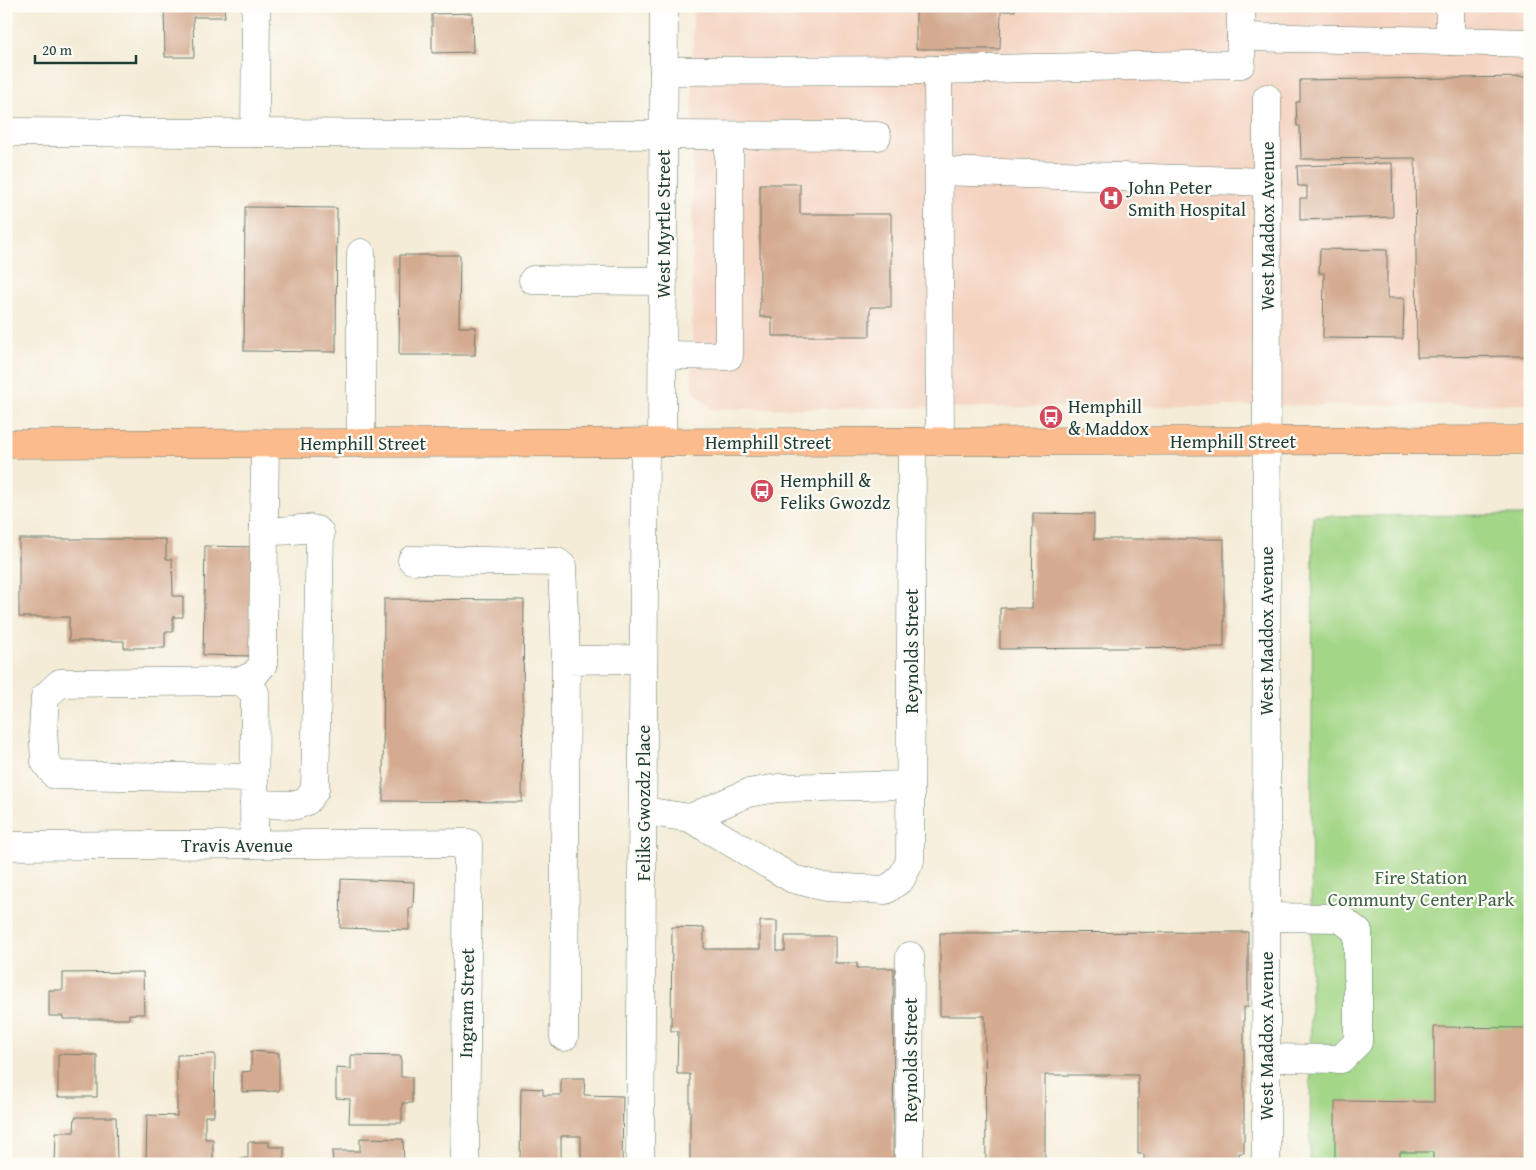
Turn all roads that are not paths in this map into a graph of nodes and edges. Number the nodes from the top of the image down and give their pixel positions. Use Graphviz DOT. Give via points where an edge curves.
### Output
graph roads {
  1 [pos="664,6"];
  2 [pos="1242,6"];
  3 [pos="1450,6"];
  4 [pos="256,9"];
  5 [pos="1242,37"];
  6 [pos="1450,41"];
  7 [pos="1530,43"];
  8 [pos="938,70"];
  9 [pos="664,71"];
  10 [pos="1267,98"];
  11 [pos="6,132"];
  12 [pos="255,133"];
  13 [pos="664,136"];
  14 [pos="729,136"];
  15 [pos="877,136"];
  16 [pos="939,171"];
  17 [pos="1267,182"];
  18 [pos="361,253"];
  19 [pos="533,280"];
  20 [pos="663,281"];
  21 [pos="662,355"];
  22 [pos="1530,440"];
  23 [pos="1267,441"];
  24 [pos="654,442"];
  25 [pos="912,442"];
  26 [pos="940,442"];
  27 [pos="265,443"];
  28 [pos="361,443"];
  29 [pos="6,444"];
  30 [pos="264,524"];
  31 [pos="412,560"];
  32 [pos="643,659"];
  33 [pos="566,660"];
  34 [pos="241,681"];
  35 [pos="910,785"];
  36 [pos="254,791"];
  37 [pos="644,810"];
  38 [pos="690,818"];
  39 [pos="468,843"];
  40 [pos="254,844"];
  41 [pos="6,846"];
  42 [pos="1266,917"];
  43 [pos="910,956"];
  44 [pos="564,1037"];
  45 [pos="1266,1058"];
  46 [pos="465,1164"];
  47 [pos="640,1164"];
  48 [pos="909,1164"];
  49 [pos="1266,1164"];
  1 -- 9 [label="street, West Myrtle Street"];
  2 -- 5 [label="street"];
  3 -- 6 [label="street"];
  4 -- 12 [label="street"];
  5 -- 6 [label="street"];
  5 -- 8 [label="street" via="1242,64"];
  6 -- 7 [label="street"];
  8 -- 9 [label="street"];
  8 -- 16 [label="street"];
  9 -- 13 [label="street, West Myrtle Street"];
  10 -- 17 [label="street, West Maddox Avenue"];
  11 -- 12 [label="street"];
  12 -- 13 [label="street"];
  13 -- 14 [label="street"];
  13 -- 20 [label="street, West Myrtle Street"];
  14 -- 15 [label="street"];
  14 -- 21 [label="street" via="729,356"];
  16 -- 17 [label="street"];
  16 -- 26 [label="street"];
  17 -- 23 [label="street, West Maddox Avenue"];
  18 -- 28 [label="street"];
  19 -- 20 [label="street"];
  20 -- 21 [label="street, West Myrtle Street"];
  21 -- 24 [label="street, West Myrtle Street"];
  22 -- 23 [label="main road, Hemphill Street"];
  23 -- 26 [label="main road, Hemphill Street"];
  23 -- 42 [label="street, West Maddox Avenue"];
  24 -- 25 [label="main road, Hemphill Street"];
  24 -- 28 [label="main road, Hemphill Street"];
  24 -- 32 [label="street, Feliks Gwozdz Place"];
  25 -- 26 [label="main road, Hemphill Street"];
  25 -- 35 [label="street, Reynolds Street"];
  27 -- 28 [label="main road, Hemphill Street"];
  27 -- 29 [label="main road, Hemphill Street"];
  27 -- 30 [label="street"];
  30 -- 34 [label="street" via="263,664 254,675"];
  30 -- 36 [label="street" via="272,530 313,530 320,534 314,790 307,801 297,805"];
  31 -- 33 [label="street" via="557,562 562,566"];
  32 -- 33 [label="street"];
  32 -- 37 [label="street, Feliks Gwozdz Place"];
  33 -- 44 [label="street"];
  34 -- 36 [label="street" via="255,694"];
  34 -- 36 [label="street" via="60,683 45,697 42,730 45,762 55,775"];
  35 -- 38 [label="street" via="778,788 748,793"];
  35 -- 38 [label="street, Reynolds Street" via="910,861 901,879 886,890 825,888 793,879"];
  36 -- 40 [label="street"];
  37 -- 38 [label="street"];
  37 -- 47 [label="street, Feliks Gwozdz Place"];
  39 -- 40 [label="street, Travis Avenue"];
  39 -- 46 [label="street, Ingram Street"];
  40 -- 41 [label="street, Travis Avenue"];
  42 -- 45 [label="street, West Maddox Avenue"];
  42 -- 45 [label="street" via="1340,918 1358,932 1358,1042 1342,1059"];
  43 -- 48 [label="street, Reynolds Street"];
  45 -- 49 [label="street, West Maddox Avenue"];
}
